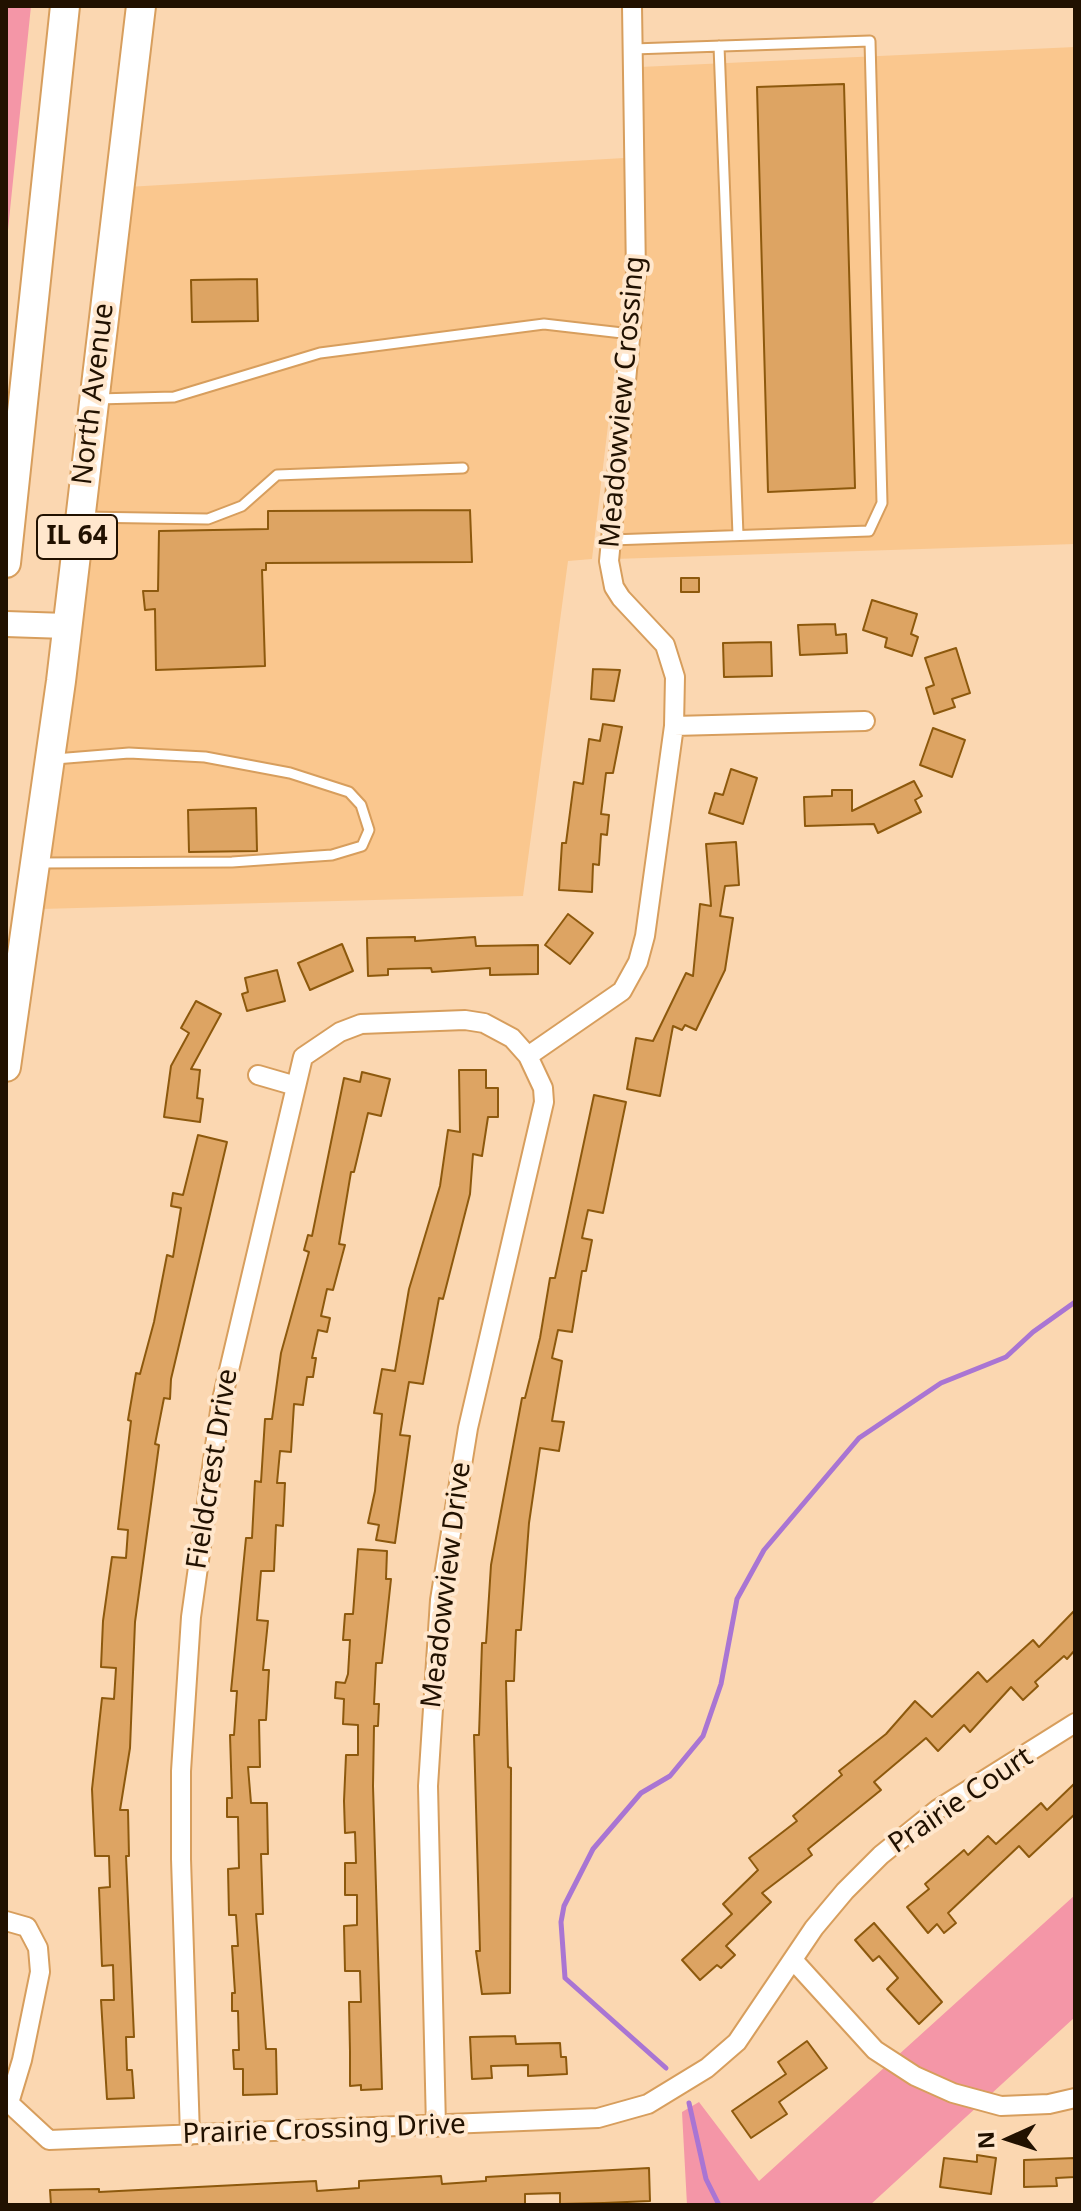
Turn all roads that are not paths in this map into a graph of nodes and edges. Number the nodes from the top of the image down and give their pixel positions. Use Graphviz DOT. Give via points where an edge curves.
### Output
graph roads {
  1 [pos="65,6"];
  2 [pos="141,6"];
  3 [pos="632,6"];
  4 [pos="719,46"];
  5 [pos="633,49"];
  6 [pos="631,334"];
  7 [pos="93,399"];
  8 [pos="463,468"];
  9 [pos="79,516"];
  10 [pos="738,535"];
  11 [pos="611,540"];
  12 [pos="6,563"];
  13 [pos="6,624"];
  14 [pos="66,626"];
  15 [pos="865,721"];
  16 [pos="674,726"];
  17 [pos="50,759"];
  18 [pos="36,864"];
  19 [pos="528,1056"];
  20 [pos="6,1067"];
  21 [pos="258,1075"];
  22 [pos="296,1086"];
  23 [pos="1075,1723"];
  24 [pos="6,1921"];
  25 [pos="794,1961"];
  26 [pos="1075,2098"];
  27 [pos="8,2105"];
  28 [pos="436,2127"];
  29 [pos="190,2135"];
  1 -- 12 [label="main road, IL 64"];
  2 -- 7 [label="main road, North Avenue / IL 64"];
  3 -- 5 [label="street, Meadowview Crossing"];
  4 -- 5 [label="lane"];
  4 -- 10 [label="lane"];
  4 -- 10 [label="lane" via="870,41 882,503 869,531"];
  5 -- 6 [label="street, Meadowview Crossing" via="637,246"];
  6 -- 7 [label="lane" via="544,324 320,353 174,397"];
  6 -- 11 [label="street, Meadowview Crossing"];
  7 -- 9 [label="main road, North Avenue / IL 64"];
  8 -- 9 [label="lane" via="277,475 242,506 208,519"];
  9 -- 14 [label="main road, North Avenue / IL 64"];
  10 -- 11 [label="lane"];
  11 -- 16 [label="street, Meadowview Crossing" via="614,587 665,645 675,677"];
  13 -- 14 [label="street"];
  14 -- 17 [label="main road, North Avenue / IL 64"];
  15 -- 16 [label="street"];
  16 -- 19 [label="street, Meadowview Crossing" via="638,962 622,991"];
  17 -- 18 [label="main road, North Avenue / IL 64"];
  17 -- 18 [label="lane" via="129,753 205,757 290,773 349,792 361,805 369,830 362,846 332,855"];
  18 -- 20 [label="main road, North Avenue / IL 64"];
  19 -- 22 [label="street, Fieldcrest Drive" via="512,1038 484,1023 361,1024 303,1057"];
  19 -- 28 [label="street, Meadowview Drive" via="544,1102 462,1458 432,1693 428,1881"];
  21 -- 22 [label="street"];
  22 -- 29 [label="street, Fieldcrest Drive" via="221,1404 191,1617 181,1845"];
  23 -- 25 [label="street, Prairie Court" via="913,1828 845,1891"];
  24 -- 27 [label="street, Prairie Crossing Drive" via="27,1927 38,1948 40,1972"];
  25 -- 26 [label="street" via="875,2050 915,2076 1001,2106"];
  25 -- 28 [label="street, Prairie Crossing Drive" via="737,2042 695,2077 648,2104 574,2122"];
  27 -- 29 [label="street, Prairie Crossing Drive" via="49,2140"];
  28 -- 29 [label="street, Prairie Crossing Drive"];
}
